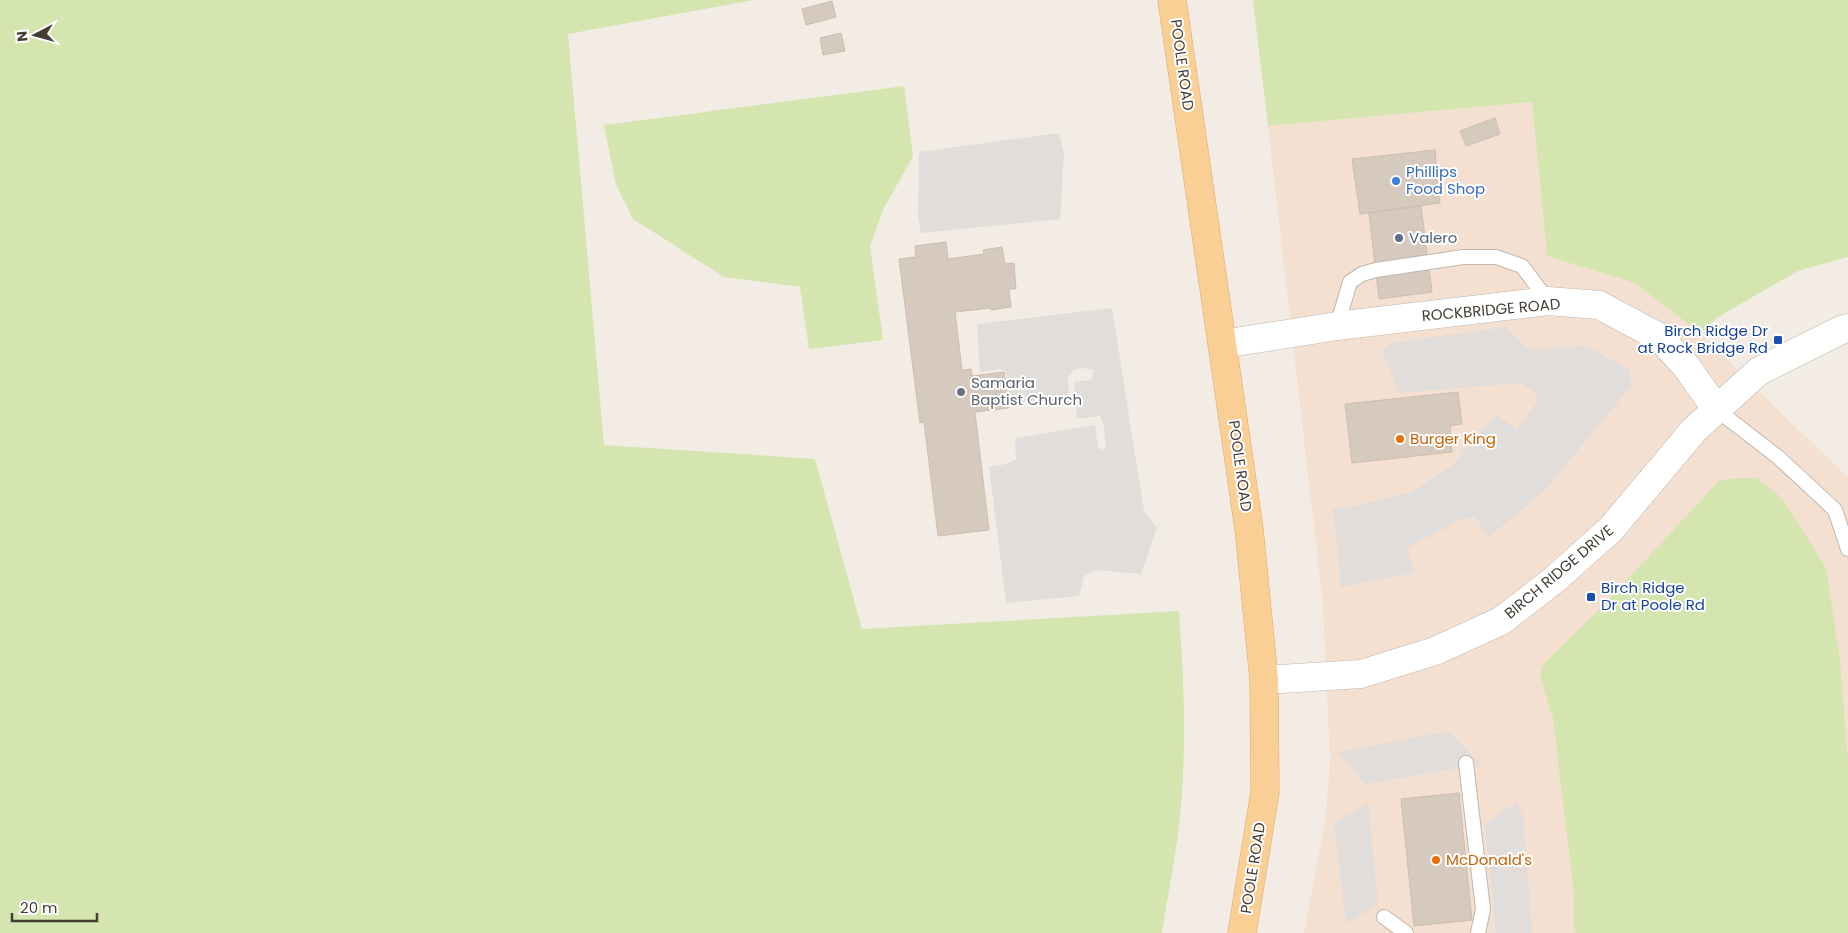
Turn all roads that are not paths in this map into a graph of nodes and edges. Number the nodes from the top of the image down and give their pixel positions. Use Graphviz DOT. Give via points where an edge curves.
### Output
graph roads {
  1 [pos="1172,0"];
  2 [pos="1548,301"];
  3 [pos="1337,326"];
  4 [pos="1848,328"];
  5 [pos="1223,344"];
  6 [pos="1717,410"];
  7 [pos="1848,549"];
  8 [pos="1264,680"];
  9 [pos="1466,763"];
  10 [pos="1242,933"];
  11 [pos="1393,933"];
  12 [pos="1406,933"];
  13 [pos="1478,933"];
  1 -- 5 [label="main road, POOLE ROAD"];
  2 -- 3 [label="street, ROCKBRIDGE ROAD"];
  2 -- 3 [label="lane" via="1522,266 1496,257 1464,257 1362,274 1350,282"];
  2 -- 6 [label="street, ROCKBRIDGE ROAD" via="1598,304 1660,337 1686,366"];
  3 -- 5 [label="street, ROCKBRIDGE ROAD"];
  4 -- 6 [label="street, BIRCH RIDGE DRIVE" via="1759,371"];
  5 -- 8 [label="main road, POOLE ROAD" via="1254,567"];
  6 -- 7 [label="lane" via="1778,457 1835,510"];
  6 -- 8 [label="street, BIRCH RIDGE DRIVE" via="1694,430 1611,529 1554,580 1501,620 1435,651 1361,674"];
  8 -- 10 [label="main road, POOLE ROAD" via="1265,792"];
  9 -- 13 [label="lane" via="1483,909"];
  11 -- 12 [label="lane" via="1384,918"];
}
